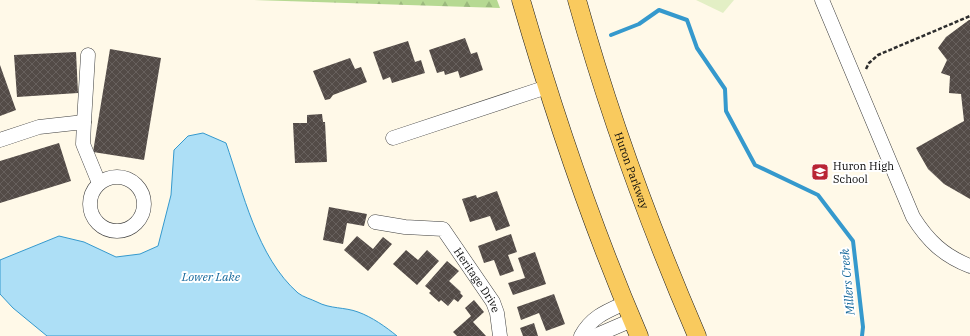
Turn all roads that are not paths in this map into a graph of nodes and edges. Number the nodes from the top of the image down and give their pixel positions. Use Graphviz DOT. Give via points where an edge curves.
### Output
graph roads {
  1 [pos="521,0"];
  2 [pos="568,0"];
  3 [pos="822,0"];
  4 [pos="579,7"];
  5 [pos="88,55"];
  6 [pos="548,87"];
  7 [pos="84,122"];
  8 [pos="394,138"];
  9 [pos="0,140"];
  10 [pos="99,183"];
  11 [pos="375,222"];
  12 [pos="970,266"];
  13 [pos="625,303"];
  14 [pos="636,328"];
  15 [pos="500,336"];
  16 [pos="581,336"];
  17 [pos="595,336"];
  18 [pos="697,336"];
  1 -- 6 [label="main road"];
  2 -- 4 [label="main road"];
  3 -- 12 [label="street" via="913,217 942,253"];
  4 -- 18 [label="main road, Huron Parkway" via="631,169"];
  5 -- 7 [label="street"];
  6 -- 8 [label="street"];
  6 -- 13 [label="main road" via="579,180"];
  7 -- 9 [label="street" via="39,127"];
  7 -- 10 [label="street" via="83,144"];
  11 -- 15 [label="street, Heritage Drive" via="444,229 493,302"];
  13 -- 14 [label="main road"];
  13 -- 16 [label="street" via="595,318"];
  14 -- 17 [label="street"];
}
